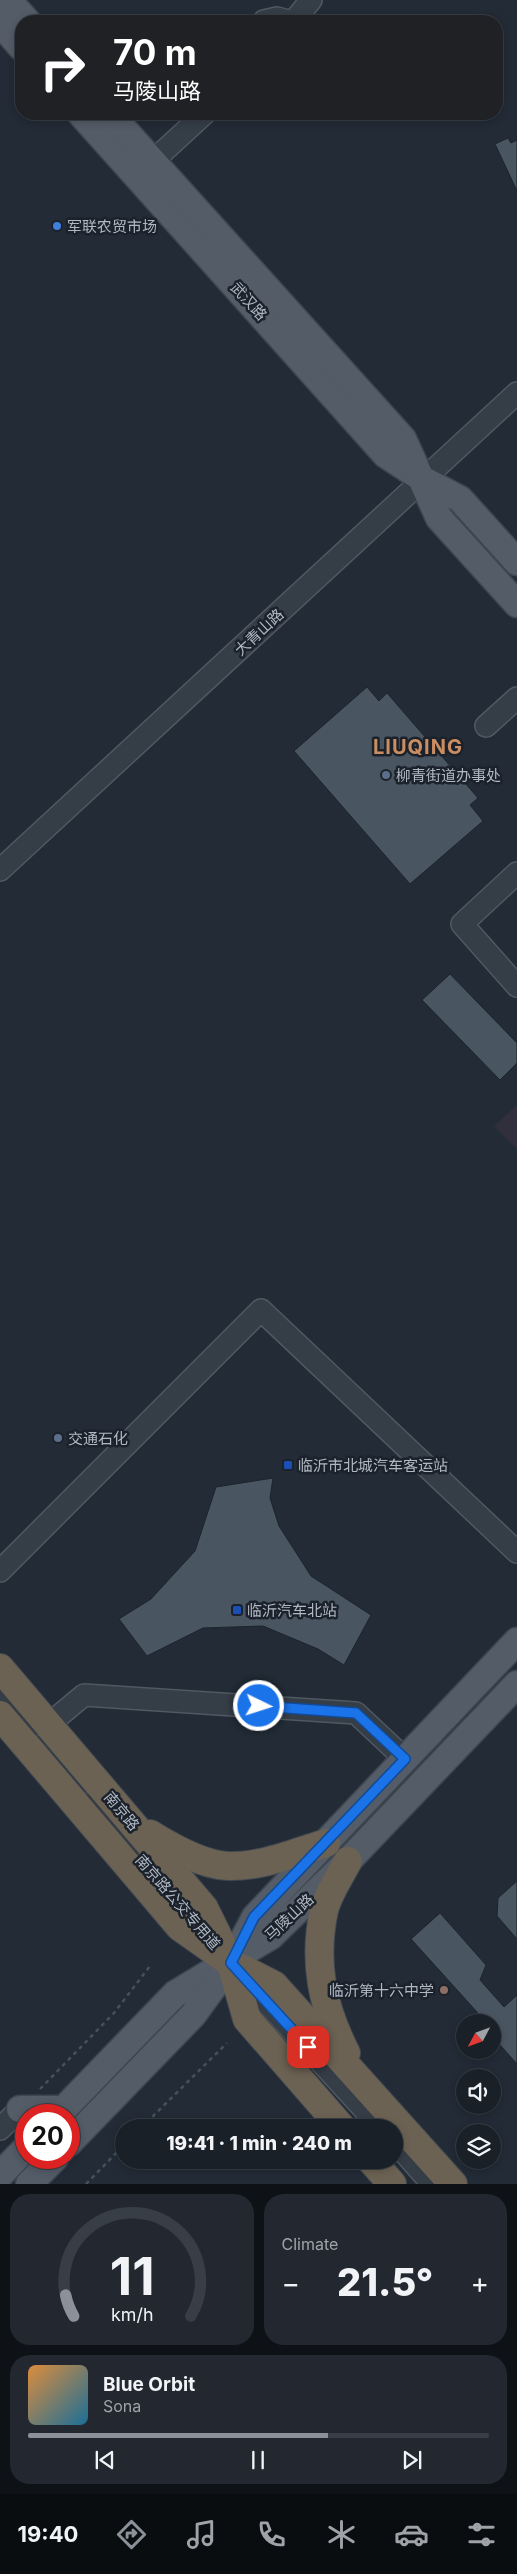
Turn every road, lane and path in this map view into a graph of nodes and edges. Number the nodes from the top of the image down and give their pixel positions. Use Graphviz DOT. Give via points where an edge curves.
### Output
graph roads {
  1 [pos="8,0"];
  2 [pos="311,0"];
  3 [pos="22,15"];
  4 [pos="299,15"];
  5 [pos="0,23"];
  6 [pos="15,39"];
  7 [pos="86,120"];
  8 [pos="115,120"];
  9 [pos="197,120"];
  10 [pos="153,161"];
  11 [pos="517,393"];
  12 [pos="424,480"];
  13 [pos="517,562"];
  14 [pos="517,604"];
  15 [pos="517,698"];
  16 [pos="486,726"];
  17 [pos="0,870"];
  18 [pos="517,873"];
  19 [pos="517,986"];
  20 [pos="517,1552"];
  21 [pos="0,1571"];
  22 [pos="517,1641"];
  23 [pos="0,1668"];
  24 [pos="517,1684"];
  25 [pos="0,1694"];
  26 [pos="0,1716"];
  27 [pos="48,1725"];
  28 [pos="405,1759"];
  29 [pos="130,1822"];
  30 [pos="326,1843"];
  31 [pos="348,1861"];
  32 [pos="231,1963"];
  33 [pos="150,1966"];
  34 [pos="227,2043"];
  35 [pos="362,2083"];
  36 [pos="25,2104"];
  37 [pos="69,2104"];
  38 [pos="15,2114"];
  39 [pos="150,2119"];
  40 [pos="334,2119"];
  41 [pos="373,2119"];
  42 [pos="0,2129"];
  43 [pos="80,2132"];
  44 [pos="403,2151"];
  45 [pos="115,2154"];
  46 [pos="15,2159"];
  47 [pos="379,2169"];
  48 [pos="0,2175"];
  49 [pos="86,2184"];
  50 [pos="392,2184"];
  51 [pos="432,2184"];
  52 [pos="453,2184"];
  1 -- 3 [label="main road"];
  2 -- 4 [label="street"];
  5 -- 6 [label="main road"];
  7 -- 12 [label="main road, 武汉路" via="386,455"];
  8 -- 10 [label="main road, 武汉路"];
  9 -- 10 [label="street"];
  10 -- 12 [label="main road, 武汉路" via="403,439"];
  11 -- 12 [label="street, 大青山路"];
  12 -- 13 [label="main road, 武汉路" via="460,499"];
  12 -- 14 [label="main road, 武汉路" via="439,518"];
  12 -- 17 [label="street, 大青山路"];
  15 -- 16 [label="street"];
  18 -- 19 [label="street" via="462,924"];
  20 -- 21 [label="street" via="261,1310"];
  22 -- 28 [label="main road, 马陵山路"];
  23 -- 27 [label="highway, 南京路"];
  24 -- 31 [label="main road, 马陵山路"];
  25 -- 32 [label="street, 南京路公交专用道"];
  26 -- 32 [label="highway, 南京路" via="180,1927"];
  27 -- 28 [label="street" via="84,1695 356,1713"];
  27 -- 29 [label="highway, 南京路"];
  28 -- 30 [label="main road, 马陵山路"];
  29 -- 30 [label="highway" via="180,1853 227,1866 271,1860"];
  29 -- 32 [label="highway, 南京路" via="204,1908"];
  30 -- 32 [label="main road, 马陵山路" via="254,1917"];
  31 -- 32 [label="main road, 马陵山路" via="271,1936"];
  31 -- 35 [label="highway" via="324,1909 318,1963 332,2024"];
  32 -- 35 [label="highway, 南京路" via="274,1985"];
  32 -- 37 [label="main road" via="175,1994"];
  32 -- 40 [label="highway, 南京路" via="247,2019"];
  32 -- 41 [label="street, 南京路公交专用道"];
  32 -- 43 [label="main road" via="194,2015"];
  33 -- 36 [label="path" via="114,2013"];
  34 -- 39 [label="path"];
  35 -- 52 [label="highway, 南京路"];
  38 -- 42 [label="street"];
  44 -- 51 [label="street"];
  45 -- 49 [label="path"];
  46 -- 48 [label="main road"];
  47 -- 50 [label="highway"];
}
